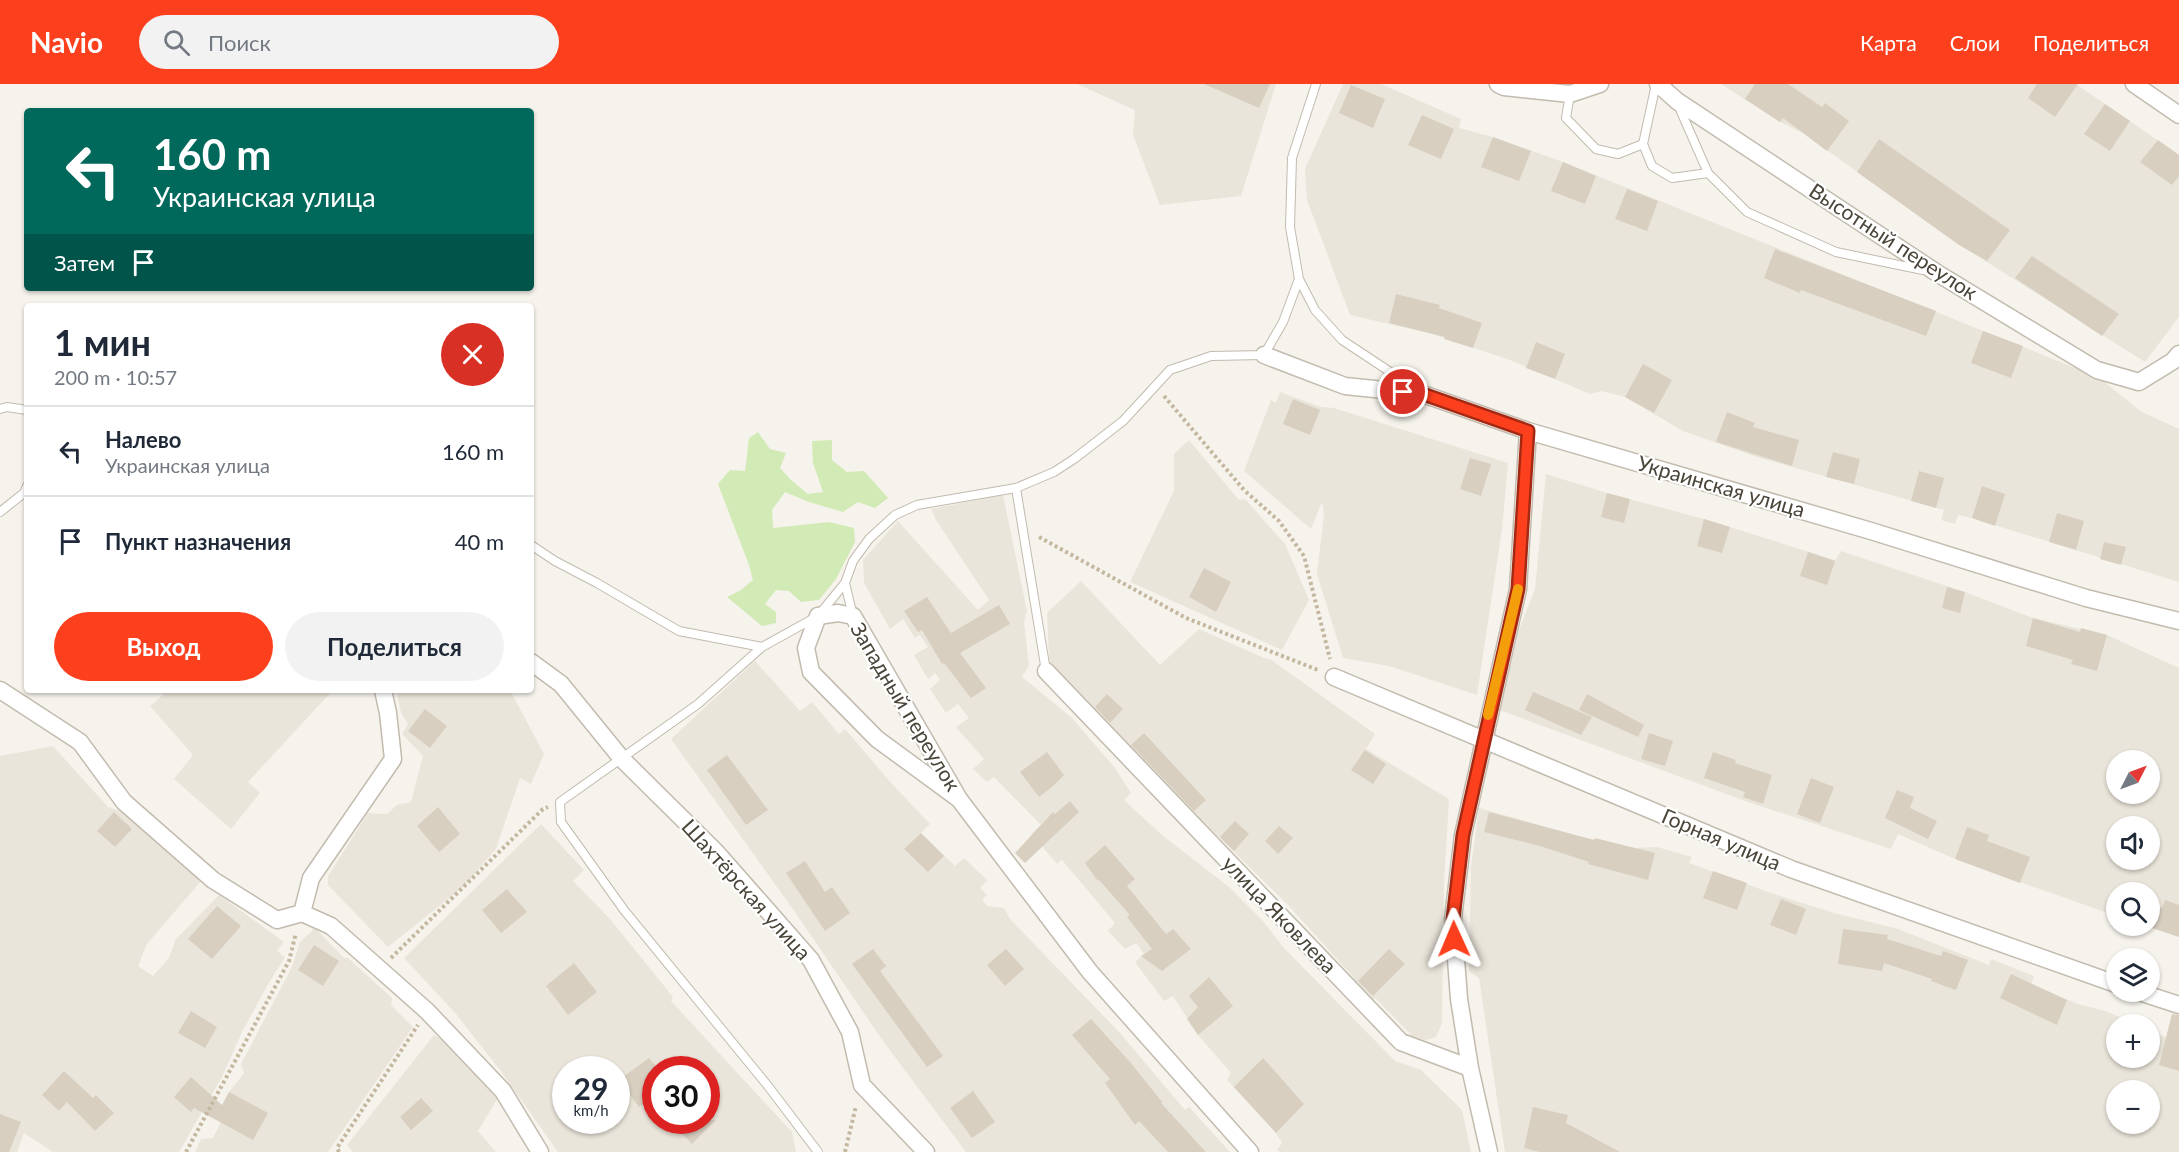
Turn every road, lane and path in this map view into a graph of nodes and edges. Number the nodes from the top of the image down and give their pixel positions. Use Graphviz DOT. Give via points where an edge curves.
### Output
graph roads {
  1 [pos="1316,84"];
  2 [pos="1498,84"];
  3 [pos="1600,84"];
  4 [pos="1657,84"];
  5 [pos="2134,84"];
  6 [pos="1570,94"];
  7 [pos="1677,101"];
  8 [pos="2179,115"];
  9 [pos="1643,144"];
  10 [pos="1708,173"];
  11 [pos="1937,273"];
  12 [pos="1299,279"];
  13 [pos="2179,354"];
  14 [pos="1264,355"];
  15 [pos="1156,386"];
  16 [pos="1423,394"];
  17 [pos="0,409"];
  18 [pos="24,410"];
  19 [pos="1528,431"];
  20 [pos="1016,488"];
  21 [pos="24,493"];
  22 [pos="0,512"];
  23 [pos="1024,528"];
  24 [pos="534,547"];
  25 [pos="845,583"];
  26 [pos="818,616"];
  27 [pos="853,616"];
  28 [pos="2179,621"];
  29 [pos="762,646"];
  30 [pos="534,664"];
  31 [pos="1046,671"];
  32 [pos="1334,677"];
  33 [pos="0,690"];
  34 [pos="384,693"];
  35 [pos="1483,740"];
  36 [pos="622,759"];
  37 [pos="960,799"];
  38 [pos="560,802"];
  39 [pos="302,913"];
  40 [pos="380,969"];
  41 [pos="2106,980"];
  42 [pos="2160,999"];
  43 [pos="2179,1005"];
  44 [pos="427,1011"];
  45 [pos="1470,1068"];
  46 [pos="861,1085"];
  47 [pos="186,1152"];
  48 [pos="339,1152"];
  49 [pos="540,1152"];
  50 [pos="818,1152"];
  51 [pos="845,1152"];
  52 [pos="926,1152"];
  53 [pos="1250,1152"];
  54 [pos="1488,1152"];
  1 -- 12 [label="lane" via="1292,159 1290,227"];
  2 -- 6 [label="street"];
  3 -- 6 [label="street"];
  4 -- 7 [label="street, Высотный переулок"];
  4 -- 9 [label="lane"];
  5 -- 8 [label="street"];
  6 -- 9 [label="lane" via="1566,118 1596,149 1618,154"];
  7 -- 10 [label="lane"];
  7 -- 11 [label="street, Высотный переулок"];
  9 -- 10 [label="lane" via="1653,166 1672,178"];
  10 -- 11 [label="lane" via="1747,212 1836,252"];
  11 -- 13 [label="street, Высотный переулок" via="2097,370 2139,382"];
  12 -- 14 [label="lane" via="1283,322"];
  12 -- 16 [label="lane" via="1315,310 1342,340"];
  14 -- 15 [label="lane" via="1211,356 1170,370"];
  14 -- 16 [label="street, Украинская улица" via="1345,386"];
  15 -- 20 [label="lane" via="1123,421 1074,459"];
  15 -- 32 [label="path" via="1244,490 1279,521 1304,556"];
  16 -- 19 [label="street, Украинская улица"];
  17 -- 18 [label="lane"];
  19 -- 28 [label="street, Украинская улица" via="2086,597"];
  19 -- 35 [label="street" via="1518,589"];
  20 -- 23 [label="lane"];
  20 -- 25 [label="lane" via="917,505 895,515 869,538 853,561"];
  21 -- 22 [label="lane"];
  23 -- 31 [label="lane"];
  23 -- 32 [label="path" via="1186,618"];
  24 -- 29 [label="lane" via="679,630"];
  25 -- 26 [label="lane"];
  25 -- 27 [label="lane"];
  26 -- 27 [label="street, Западный переулок"];
  26 -- 29 [label="lane"];
  26 -- 37 [label="street, Западный переулок" via="806,648 811,672 877,739"];
  27 -- 37 [label="street, Западный переулок"];
  29 -- 36 [label="lane" via="698,704"];
  30 -- 36 [label="street, Шахтёрская улица" via="561,684"];
  31 -- 45 [label="street, улица Яковлева" via="1401,1042"];
  32 -- 35 [label="street, Горная улица"];
  33 -- 39 [label="street" via="80,742 124,802 213,880 277,921"];
  34 -- 39 [label="street" via="393,759 310,878"];
  35 -- 41 [label="street, Горная улица" via="1791,869"];
  35 -- 45 [label="street" via="1463,835 1453,919 1459,999"];
  36 -- 38 [label="lane"];
  36 -- 46 [label="street, Шахтёрская улица" via="717,853 811,960 850,1032"];
  37 -- 53 [label="street, Западный переулок" via="1090,972"];
  38 -- 40 [label="path" via="543,809"];
  38 -- 50 [label="lane" via="561,822 624,910"];
  39 -- 40 [label="street" via="331,926"];
  39 -- 47 [label="path" via="289,961"];
  40 -- 44 [label="street"];
  42 -- 43 [label="street"];
  44 -- 48 [label="path" via="337,1148"];
  44 -- 49 [label="street" via="503,1091"];
  45 -- 54 [label="street"];
  46 -- 51 [label="path"];
  46 -- 52 [label="street"];
}
